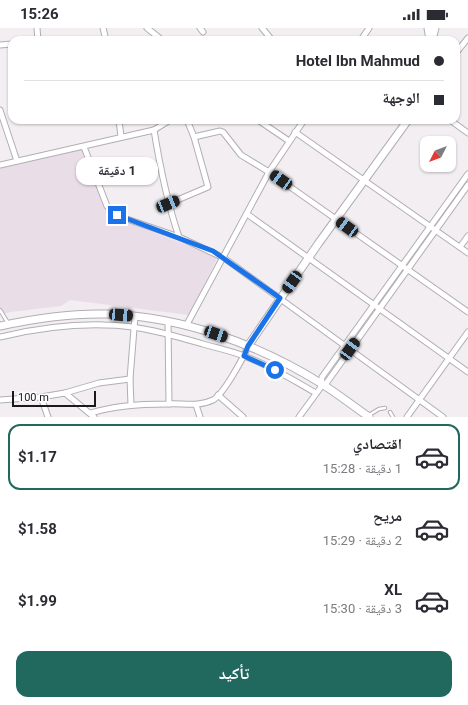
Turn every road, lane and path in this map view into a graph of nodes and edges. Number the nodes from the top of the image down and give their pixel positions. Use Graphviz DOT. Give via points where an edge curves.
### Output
graph roads {
  1 [pos="147,28"];
  2 [pos="262,28"];
  3 [pos="156,36"];
  4 [pos="269,36"];
  5 [pos="468,38"];
  6 [pos="460,48"];
  7 [pos="0,110"];
  8 [pos="119,124"];
  9 [pos="164,124"];
  10 [pos="189,124"];
  11 [pos="264,124"];
  12 [pos="301,124"];
  13 [pos="405,124"];
  14 [pos="456,124"];
  15 [pos="154,130"];
  16 [pos="295,132"];
  17 [pos="468,133"];
  18 [pos="121,137"];
  19 [pos="194,137"];
  20 [pos="289,141"];
  21 [pos="84,147"];
  22 [pos="17,161"];
  23 [pos="0,164"];
  24 [pos="270,172"];
  25 [pos="468,174"];
  26 [pos="364,180"];
  27 [pos="468,186"];
  28 [pos="168,204"];
  29 [pos="246,214"];
  30 [pos="336,219"];
  31 [pos="430,227"];
  32 [pos="436,230"];
  33 [pos="468,236"];
  34 [pos="179,237"];
  35 [pos="460,247"];
  36 [pos="468,253"];
  37 [pos="224,258"];
  38 [pos="308,258"];
  39 [pos="402,266"];
  40 [pos="407,269"];
  41 [pos="280,298"];
  42 [pos="374,305"];
  43 [pos="379,309"];
  44 [pos="0,310"];
  45 [pos="468,312"];
  46 [pos="135,316"];
  47 [pos="168,322"];
  48 [pos="8,324"];
  49 [pos="0,326"];
  50 [pos="186,326"];
  51 [pos="133,328"];
  52 [pos="468,332"];
  53 [pos="169,334"];
  54 [pos="0,337"];
  55 [pos="248,346"];
  56 [pos="345,346"];
  57 [pos="350,349"];
  58 [pos="244,356"];
  59 [pos="449,358"];
  60 [pos="468,372"];
  61 [pos="130,379"];
  62 [pos="322,385"];
  63 [pos="316,393"];
  64 [pos="65,394"];
  65 [pos="218,395"];
  66 [pos="41,397"];
  67 [pos="0,399"];
  68 [pos="419,400"];
  69 [pos="0,403"];
  70 [pos="169,404"];
  71 [pos="131,405"];
  72 [pos="196,405"];
  73 [pos="385,408"];
  74 [pos="390,412"];
  75 [pos="93,415"];
  76 [pos="48,417"];
  77 [pos="200,417"];
  78 [pos="243,417"];
  79 [pos="300,417"];
  80 [pos="368,417"];
  81 [pos="393,417"];
  82 [pos="407,417"];
  83 [pos="443,417"];
  1 -- 3 [label="street"];
  2 -- 4 [label="street"];
  5 -- 6 [label="street"];
  7 -- 22 [label="street"];
  8 -- 18 [label="street"];
  9 -- 15 [label="street"];
  10 -- 19 [label="street"];
  11 -- 20 [label="street"];
  12 -- 16 [label="street"];
  13 -- 26 [label="main road"];
  14 -- 17 [label="street"];
  15 -- 18 [label="street"];
  15 -- 28 [label="street"];
  16 -- 20 [label="street"];
  16 -- 26 [label="street"];
  18 -- 21 [label="street"];
  19 -- 24 [label="street" via="223,132 241,155"];
  19 -- 28 [label="street" via="208,187"];
  20 -- 24 [label="street"];
  21 -- 22 [label="street"];
  21 -- 34 [label="street" via="106,206 112,212"];
  22 -- 23 [label="street"];
  24 -- 29 [label="street"];
  24 -- 30 [label="street"];
  25 -- 31 [label="street"];
  26 -- 30 [label="main road"];
  26 -- 31 [label="street"];
  27 -- 32 [label="street"];
  28 -- 34 [label="street"];
  29 -- 37 [label="street"];
  29 -- 38 [label="street"];
  30 -- 38 [label="main road"];
  30 -- 39 [label="street"];
  31 -- 32 [label="street"];
  31 -- 39 [label="street"];
  32 -- 35 [label="street"];
  32 -- 40 [label="street"];
  33 -- 35 [label="street"];
  34 -- 37 [label="street"];
  35 -- 36 [label="street"];
  37 -- 41 [label="street"];
  37 -- 50 [label="street"];
  38 -- 41 [label="main road"];
  38 -- 42 [label="street"];
  39 -- 40 [label="street"];
  39 -- 42 [label="street"];
  40 -- 43 [label="street"];
  40 -- 45 [label="street"];
  41 -- 55 [label="main road"];
  41 -- 56 [label="street"];
  42 -- 43 [label="street"];
  42 -- 56 [label="street"];
  43 -- 57 [label="street"];
  43 -- 59 [label="street"];
  44 -- 48 [label="lane"];
  46 -- 47 [label="main road"];
  46 -- 48 [label="main road" via="77,315 46,317"];
  46 -- 51 [label="street"];
  47 -- 50 [label="main road"];
  47 -- 53 [label="street"];
  48 -- 49 [label="main road"];
  50 -- 55 [label="main road"];
  51 -- 53 [label="street"];
  51 -- 54 [label="street" via="106,324 89,325 18,332"];
  51 -- 61 [label="street"];
  52 -- 59 [label="street"];
  53 -- 58 [label="street"];
  53 -- 70 [label="street"];
  55 -- 58 [label="street"];
  55 -- 62 [label="main road" via="282,361"];
  56 -- 57 [label="street"];
  56 -- 62 [label="street"];
  57 -- 62 [label="street"];
  57 -- 68 [label="street"];
  58 -- 63 [label="street"];
  58 -- 65 [label="street"];
  59 -- 60 [label="street"];
  59 -- 68 [label="street"];
  61 -- 64 [label="street" via="99,383"];
  61 -- 71 [label="street"];
  62 -- 63 [label="street"];
  62 -- 80 [label="main road"];
  63 -- 79 [label="street"];
  64 -- 66 [label="street"];
  64 -- 75 [label="street"];
  65 -- 72 [label="street" via="213,400"];
  65 -- 78 [label="street"];
  66 -- 67 [label="street"];
  66 -- 76 [label="street"];
  67 -- 69 [label="street"];
  68 -- 82 [label="street"];
  68 -- 83 [label="street"];
  70 -- 71 [label="street"];
  70 -- 72 [label="street"];
  71 -- 75 [label="street"];
  72 -- 77 [label="street"];
  73 -- 80 [label="lane"];
  74 -- 81 [label="lane"];
}
